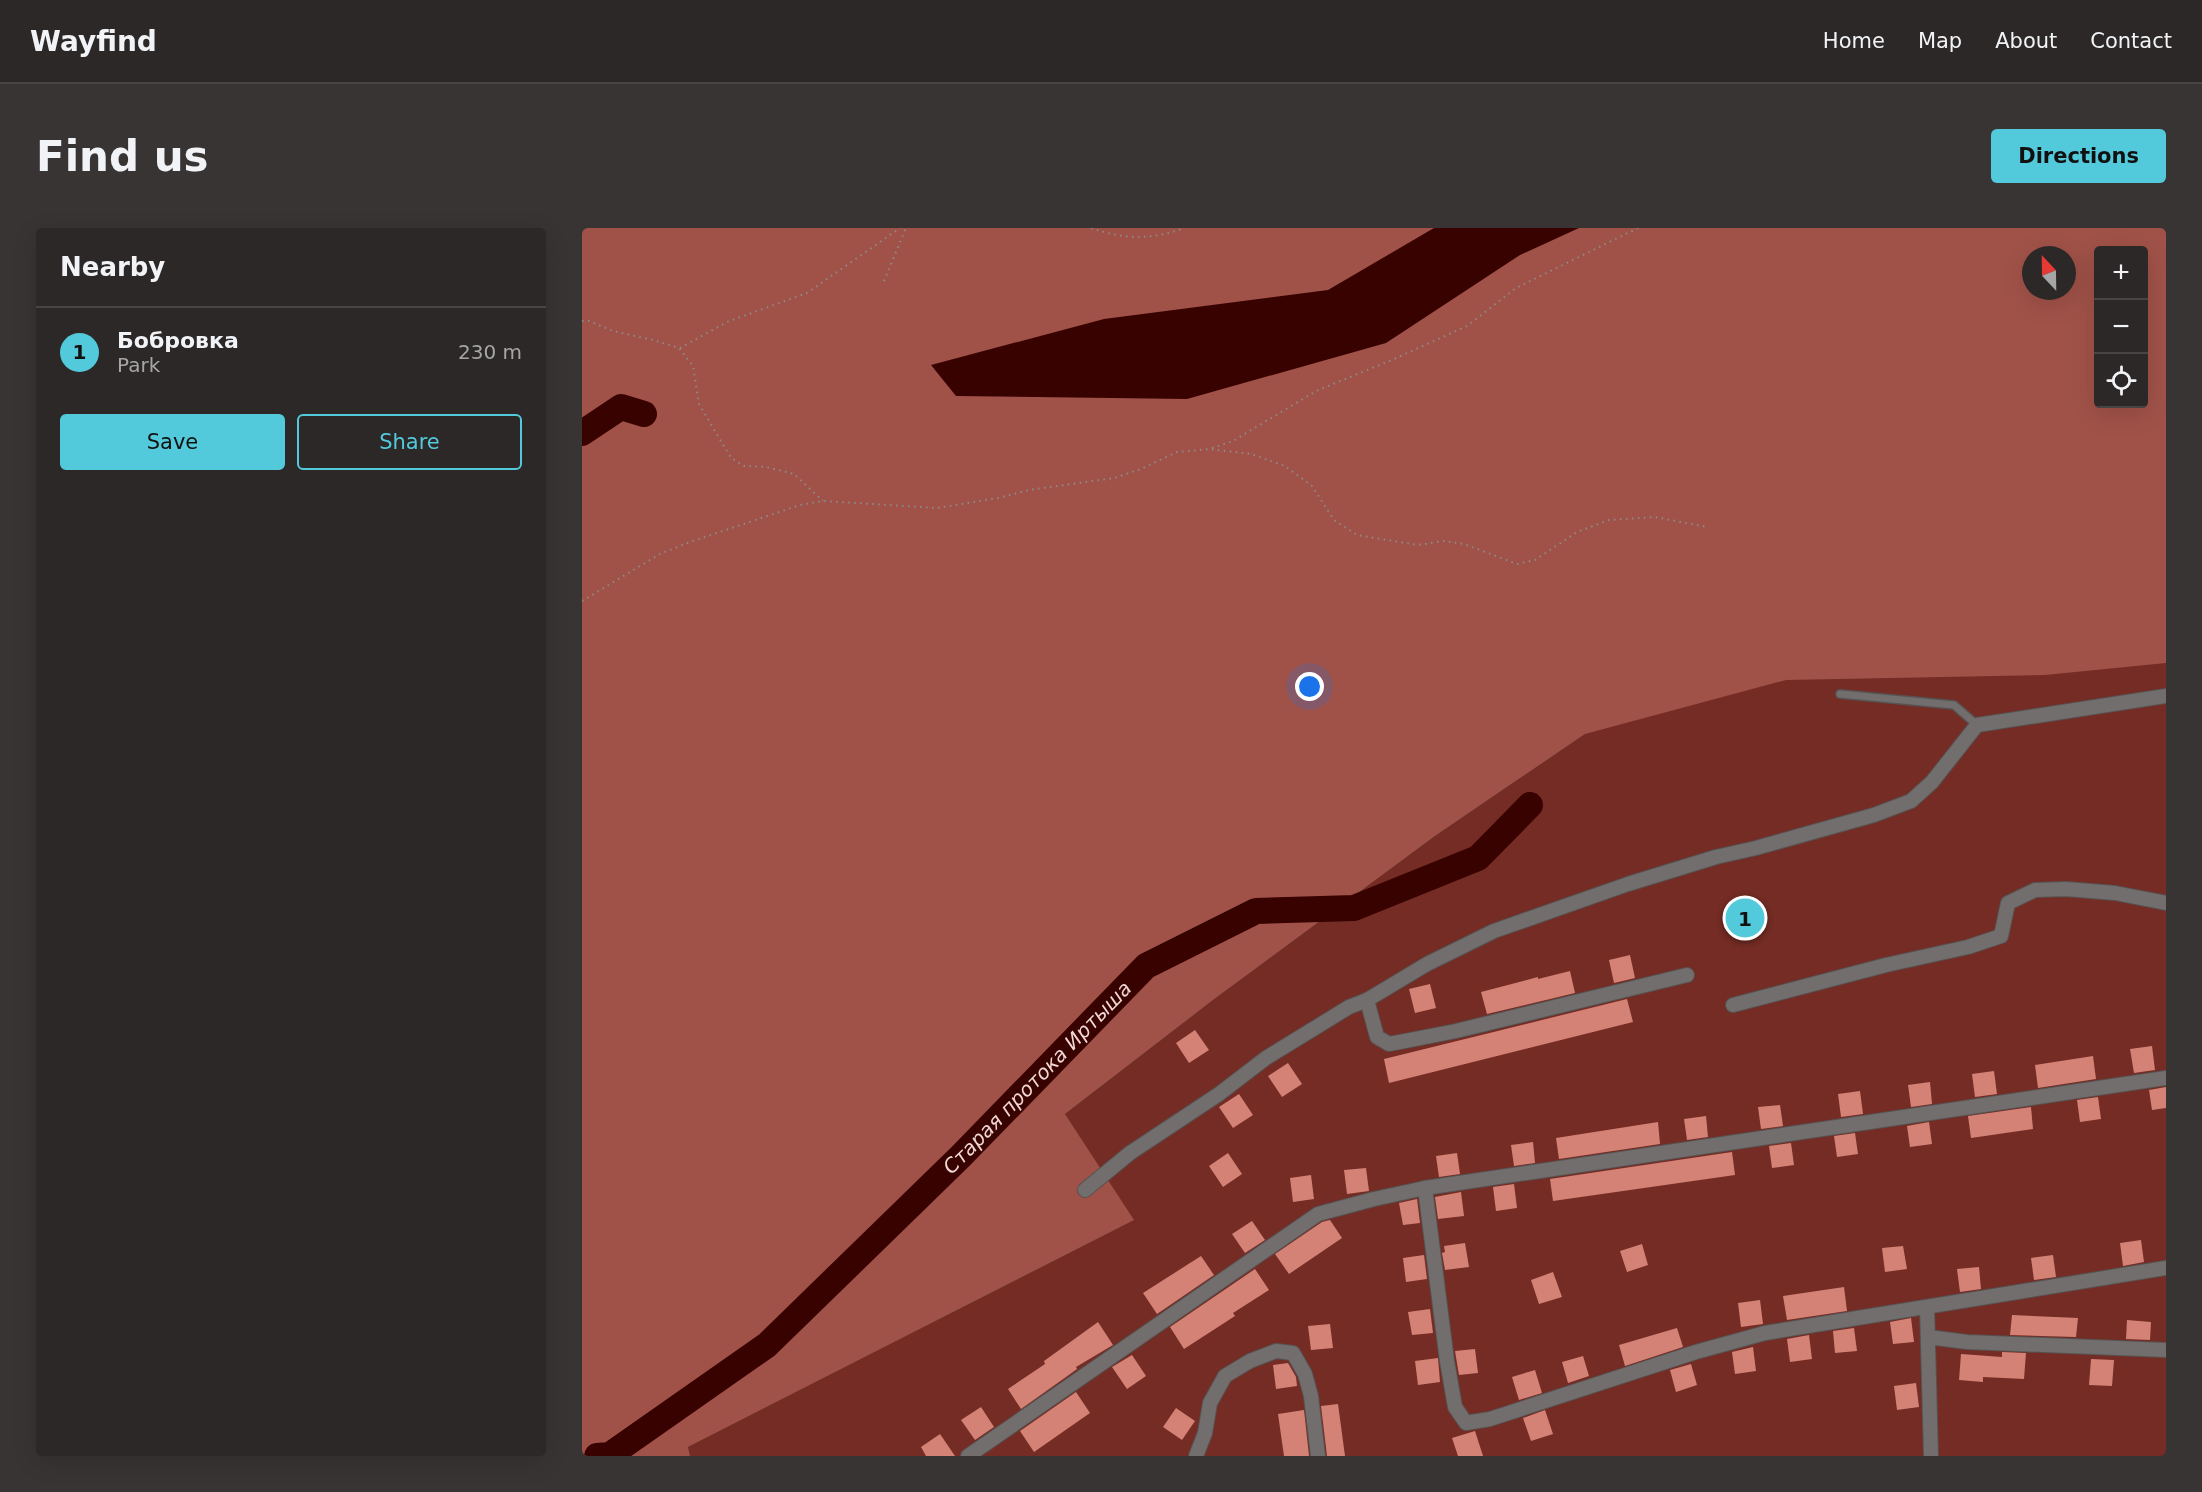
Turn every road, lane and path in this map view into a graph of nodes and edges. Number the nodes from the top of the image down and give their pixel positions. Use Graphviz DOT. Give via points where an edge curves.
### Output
graph roads {
  1 [pos="900,228"];
  2 [pos="906,228"];
  3 [pos="1091,228"];
  4 [pos="1185,228"];
  5 [pos="1638,228"];
  6 [pos="884,281"];
  7 [pos="582,321"];
  8 [pos="679,348"];
  9 [pos="1209,449"];
  10 [pos="823,501"];
  11 [pos="1707,527"];
  12 [pos="582,601"];
  13 [pos="1840,694"];
  14 [pos="2166,696"];
  15 [pos="1977,725"];
  16 [pos="2166,903"];
  17 [pos="1688,975"];
  18 [pos="1367,1000"];
  19 [pos="1733,1005"];
  20 [pos="2166,1078"];
  21 [pos="1425,1188"];
  22 [pos="1085,1190"];
  23 [pos="2166,1268"];
  24 [pos="1927,1307"];
  25 [pos="1928,1337"];
  26 [pos="2166,1350"];
  27 [pos="968,1456"];
  28 [pos="1196,1456"];
  29 [pos="1318,1456"];
  30 [pos="1931,1456"];
  1 -- 8 [label="path" via="807,293 727,322"];
  2 -- 6 [label="path"];
  3 -- 4 [label="path" via="1137,238 1162,236"];
  5 -- 9 [label="path" via="1515,288 1467,326 1316,391 1233,441"];
  7 -- 8 [label="path"];
  8 -- 10 [label="path" via="693,366 699,404 731,458 744,466 794,474"];
  9 -- 10 [label="path" via="1177,452 1114,478 937,508"];
  9 -- 11 [label="path" via="1251,454 1286,466 1312,486 1334,520 1357,535 1418,545 1444,541 1464,544 1517,564 1535,560 1577,532 1610,520 1655,517"];
  10 -- 12 [label="path" via="660,554"];
  13 -- 15 [label="lane" via="1954,705"];
  14 -- 15 [label="street"];
  15 -- 18 [label="street" via="1932,782 1911,801 1874,815 1716,856 1494,931"];
  16 -- 19 [label="street" via="2115,893 2035,890 2007,903 2001,936"];
  17 -- 18 [label="street" via="1389,1044 1377,1037"];
  18 -- 22 [label="street" via="1349,1006 1266,1058"];
  20 -- 21 [label="street"];
  21 -- 24 [label="street" via="1455,1407 1466,1423 1766,1334"];
  21 -- 27 [label="street" via="1318,1214"];
  23 -- 24 [label="street"];
  24 -- 25 [label="street"];
  25 -- 26 [label="street"];
  25 -- 30 [label="street"];
  28 -- 29 [label="street" via="1210,1403 1225,1376 1276,1351 1293,1353 1305,1374"];
}
